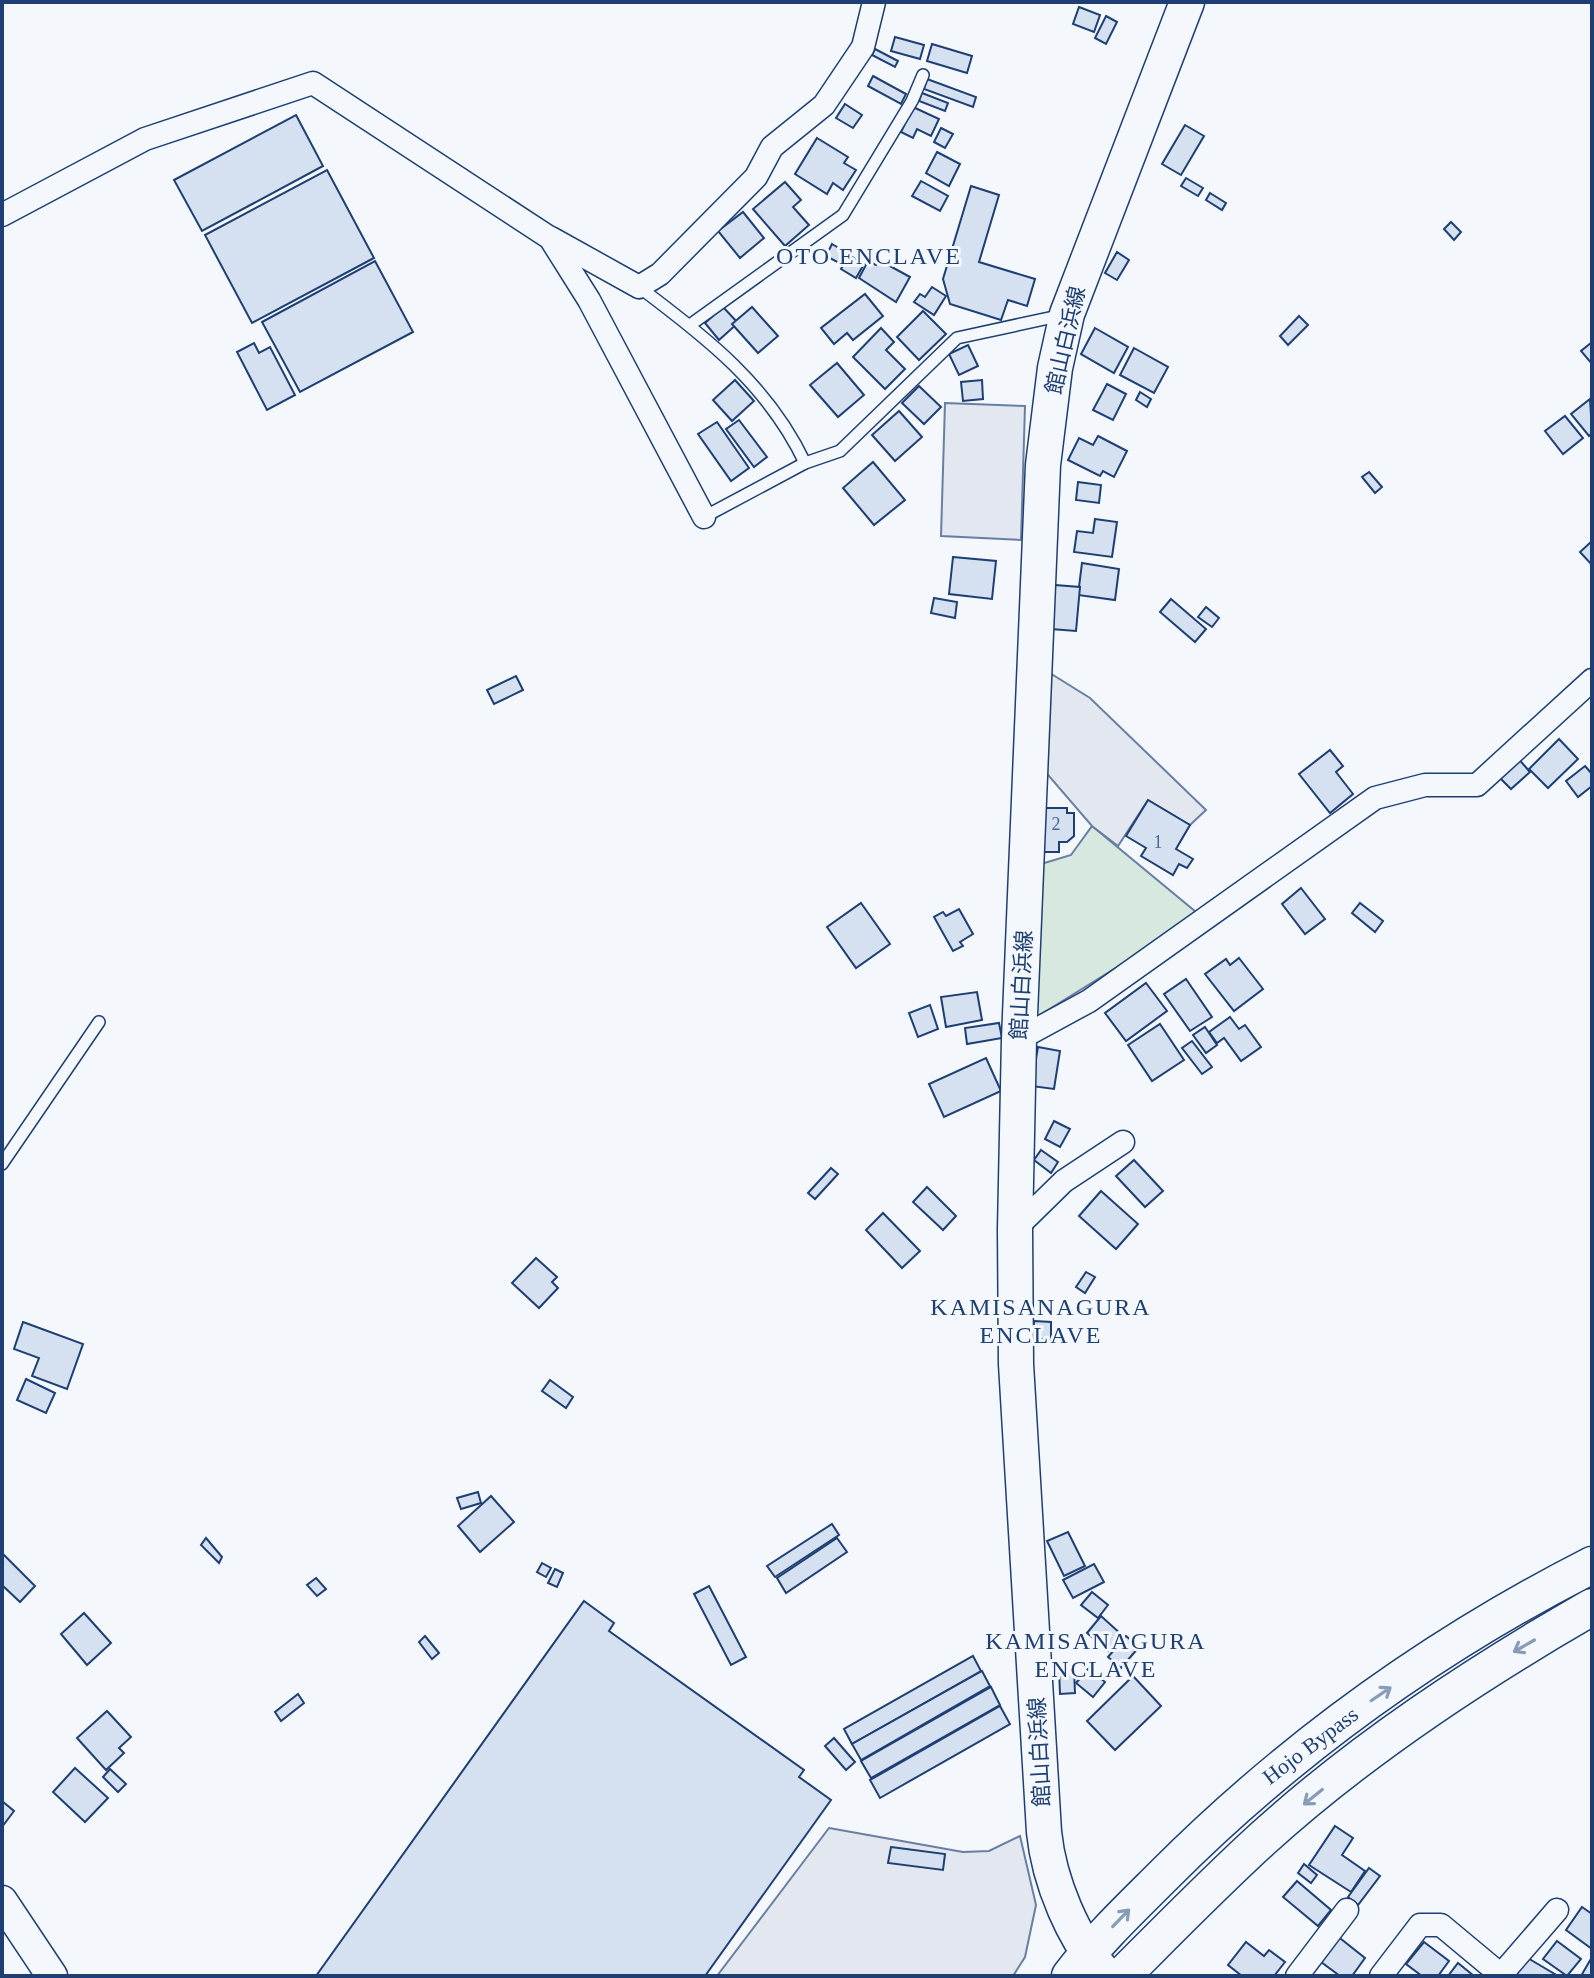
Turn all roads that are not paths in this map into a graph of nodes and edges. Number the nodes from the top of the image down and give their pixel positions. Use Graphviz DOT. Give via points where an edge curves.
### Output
graph roads {
  1 [pos="874,2"];
  2 [pos="1187,2"];
  3 [pos="923,75"];
  4 [pos="2,215"];
  5 [pos="550,238"];
  6 [pos="639,287"];
  7 [pos="1067,314"];
  8 [pos="690,325"];
  9 [pos="805,463"];
  10 [pos="704,517"];
  11 [pos="1592,680"];
  12 [pos="99,1022"];
  13 [pos="1019,1039"];
  14 [pos="1123,1142"];
  15 [pos="2,1164"];
  16 [pos="1015,1229"];
  17 [pos="1592,1565"];
  18 [pos="1592,1607"];
  19 [pos="2,1901"];
  20 [pos="1347,1910"];
  21 [pos="1557,1910"];
  22 [pos="1088,1969"];
  23 [pos="52,1976"];
  24 [pos="1122,1976"];
  25 [pos="1297,1976"];
  26 [pos="1381,1976"];
  27 [pos="1500,1976"];
  1 -- 6 [label="street" via="863,47 824,105 772,147 756,177 660,274"];
  2 -- 7 [label="main road, 館山白浜線"];
  3 -- 8 [label="lane" via="843,215"];
  4 -- 5 [label="street" via="145,139 313,83"];
  5 -- 6 [label="street"];
  5 -- 10 [label="street" via="589,300"];
  6 -- 8 [label="lane"];
  7 -- 9 [label="lane" via="957,338 840,451"];
  7 -- 13 [label="main road, 館山白浜線" via="1043,465"];
  8 -- 9 [label="lane" via="760,390 787,425"];
  9 -- 10 [label="lane"];
  11 -- 13 [label="street" via="1477,785 1425,785 1375,798 1089,1001"];
  12 -- 15 [label="lane"];
  13 -- 16 [label="main road, 館山白浜線"];
  14 -- 16 [label="street" via="1064,1181"];
  16 -- 22 [label="main road, 館山白浜線" via="1016,1364 1044,1832 1051,1869"];
  22 -- 17 [label="highway, Hojo Bypass, one-way" via="1225,1813 1297,1753 1480,1629"];
  18 -- 24 [label="highway, Hojo Bypass, one-way" via="1451,1693 1336,1778 1262,1840"];
  19 -- 23 [label="main road"];
  20 -- 25 [label="street"];
  21 -- 27 [label="street"];
  26 -- 27 [label="street" via="1420,1925 1441,1925"];
}
